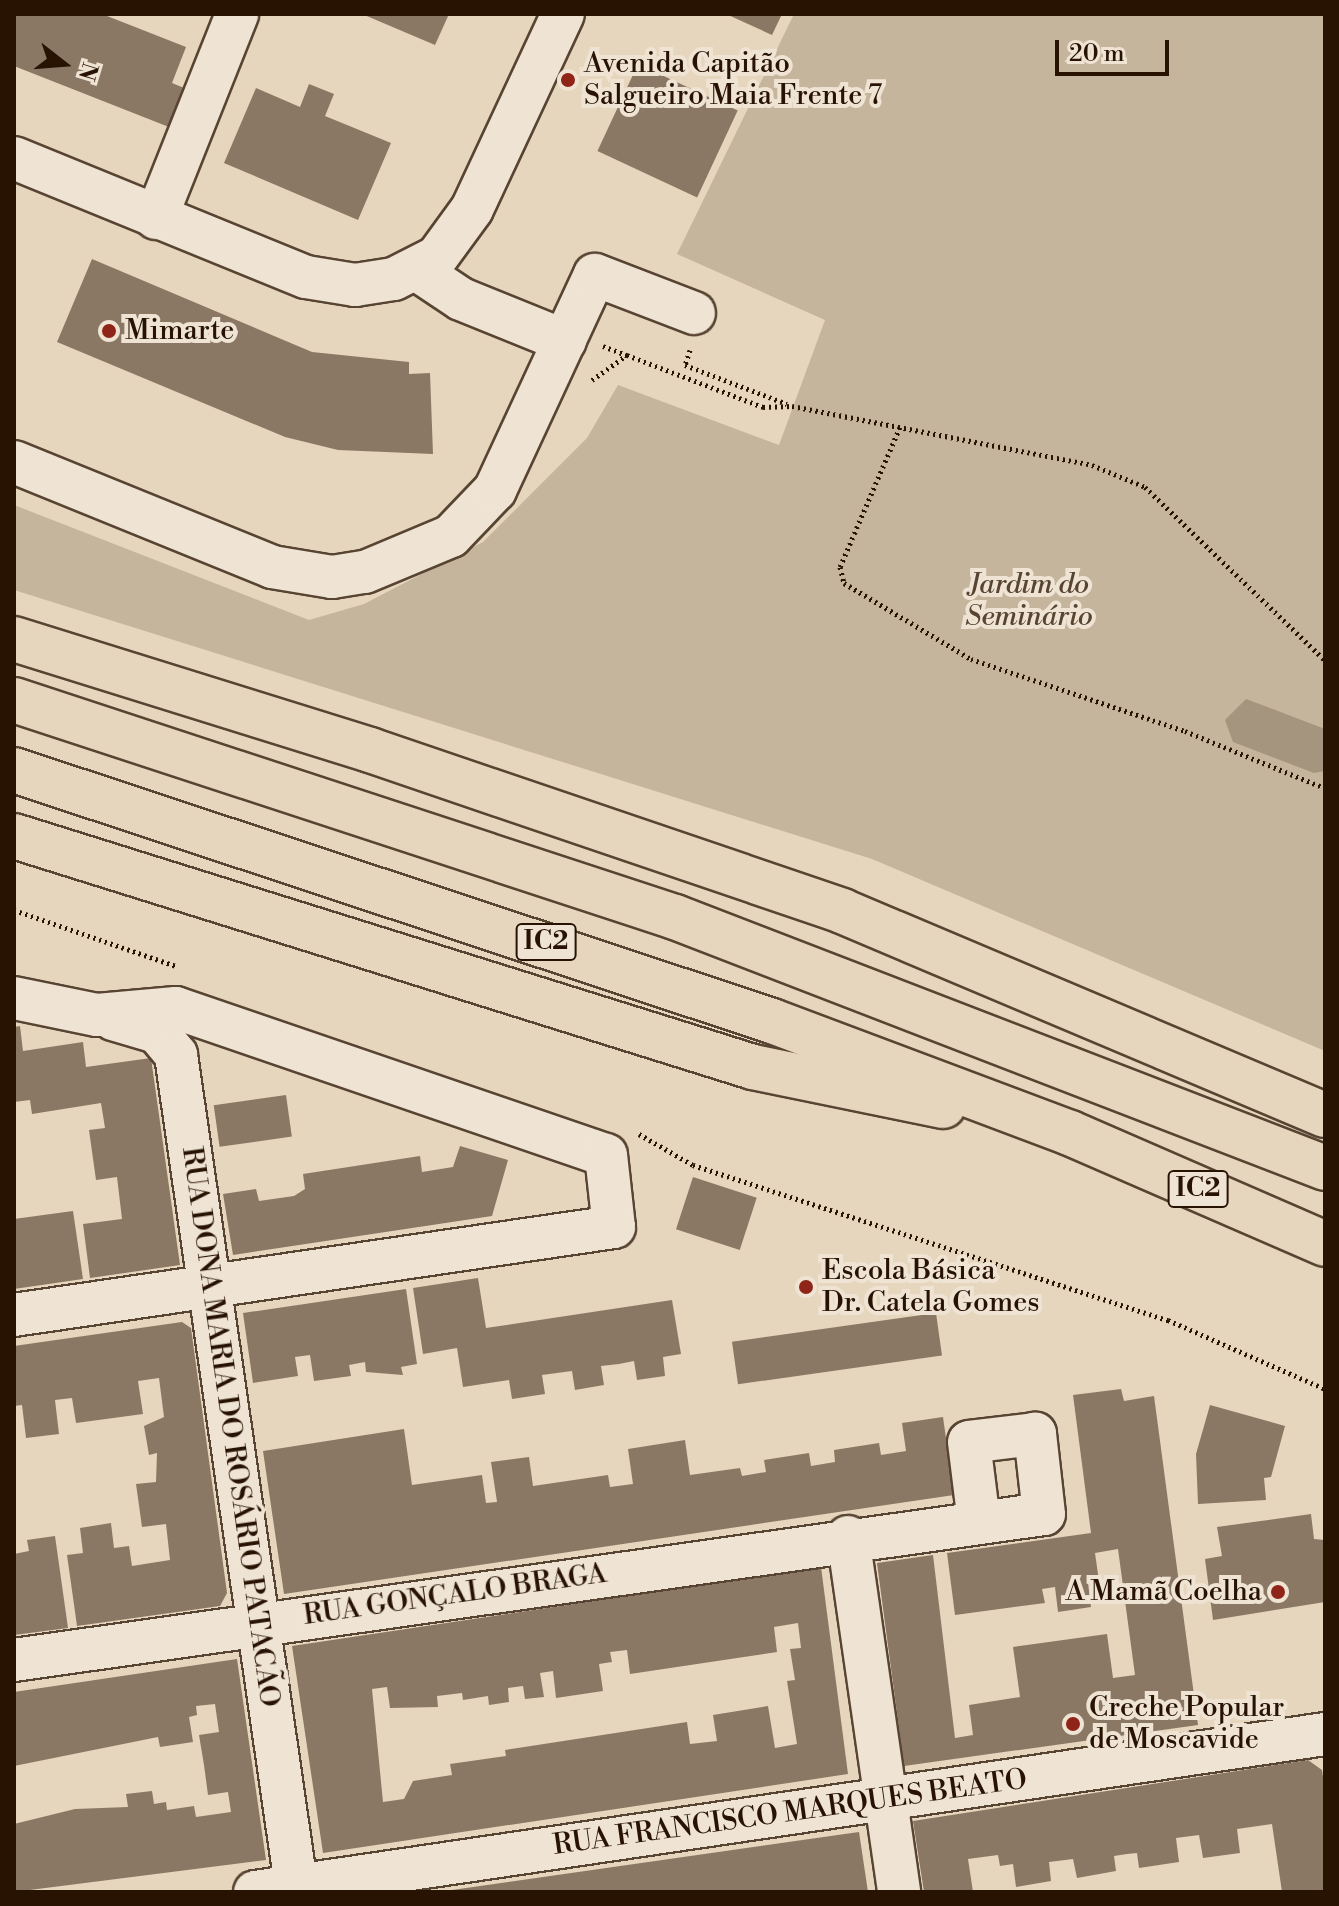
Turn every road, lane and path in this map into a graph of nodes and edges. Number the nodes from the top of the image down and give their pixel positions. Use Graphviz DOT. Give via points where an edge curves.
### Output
graph roads {
  1 [pos="237,14"];
  2 [pos="563,14"];
  3 [pos="14,158"];
  4 [pos="156,218"];
  5 [pos="419,271"];
  6 [pos="694,313"];
  7 [pos="565,341"];
  8 [pos="538,405"];
  9 [pos="792,406"];
  10 [pos="900,427"];
  11 [pos="14,462"];
  12 [pos="14,639"];
  13 [pos="1325,660"];
  14 [pos="14,700"];
  15 [pos="14,770"];
  16 [pos="1325,788"];
  17 [pos="14,836"];
  18 [pos="14,910"];
  19 [pos="189,970"];
  20 [pos="14,998"];
  21 [pos="97,1015"];
  22 [pos="1325,1115"];
  23 [pos="626,1127"];
  24 [pos="1070,1133"];
  25 [pos="1325,1168"];
  26 [pos="1325,1244"];
  27 [pos="210,1287"];
  28 [pos="14,1315"];
  29 [pos="1325,1389"];
  30 [pos="979,1522"];
  31 [pos="848,1537"];
  32 [pos="258,1624"];
  33 [pos="14,1660"];
  34 [pos="1325,1734"];
  35 [pos="885,1799"];
  36 [pos="297,1889"];
  37 [pos="255,1892"];
  38 [pos="899,1892"];
  1 -- 4 [label="street"];
  2 -- 5 [label="street" via="475,204"];
  3 -- 4 [label="street"];
  4 -- 5 [label="street" via="306,277 355,285"];
  5 -- 7 [label="street" via="461,299"];
  6 -- 7 [label="street" via="595,275"];
  6 -- 9 [label="path" via="703,317 685,365"];
  7 -- 8 [label="street"];
  8 -- 9 [label="path" via="576,395 627,355 763,407"];
  8 -- 11 [label="street" via="495,490 451,536 396,564 332,577 272,567"];
  9 -- 10 [label="path"];
  10 -- 13 [label="path" via="1092,465 1145,487"];
  10 -- 16 [label="path" via="840,567 844,583 971,659 1185,731"];
  12 -- 22 [label="highway" via="370,750 842,911"];
  14 -- 25 [label="highway, IC2" via="675,917"];
  15 -- 24 [label="highway, IC2" via="590,956"];
  17 -- 24 [label="highway" via="753,1067"];
  18 -- 19 [label="path"];
  20 -- 21 [label="street"];
  21 -- 27 [label="street, RUA DONA MARIA DO ROSÁRIO PATACÃO" via="157,1032 176,1055"];
  21 -- 27 [label="street" via="176,1008 606,1155 614,1227"];
  23 -- 29 [label="path" via="693,1165 1168,1320"];
  24 -- 26 [label="highway, IC2"];
  27 -- 28 [label="street"];
  27 -- 32 [label="street, RUA DONA MARIA DO ROSÁRIO PATACÃO"];
  30 -- 31 [label="street, RUA GONÇALO BRAGA"];
  31 -- 32 [label="street, RUA GONÇALO BRAGA"];
  31 -- 35 [label="street"];
  32 -- 33 [label="street, RUA GONÇALO BRAGA"];
  32 -- 36 [label="street, RUA DONA MARIA DO ROSÁRIO PATACÃO"];
  34 -- 35 [label="street, RUA FRANCISCO MARQUES BEATO"];
  35 -- 36 [label="street, RUA FRANCISCO MARQUES BEATO"];
  35 -- 38 [label="street"];
  36 -- 37 [label="street, RUA FRANCISCO MARQUES BEATO"];
}
